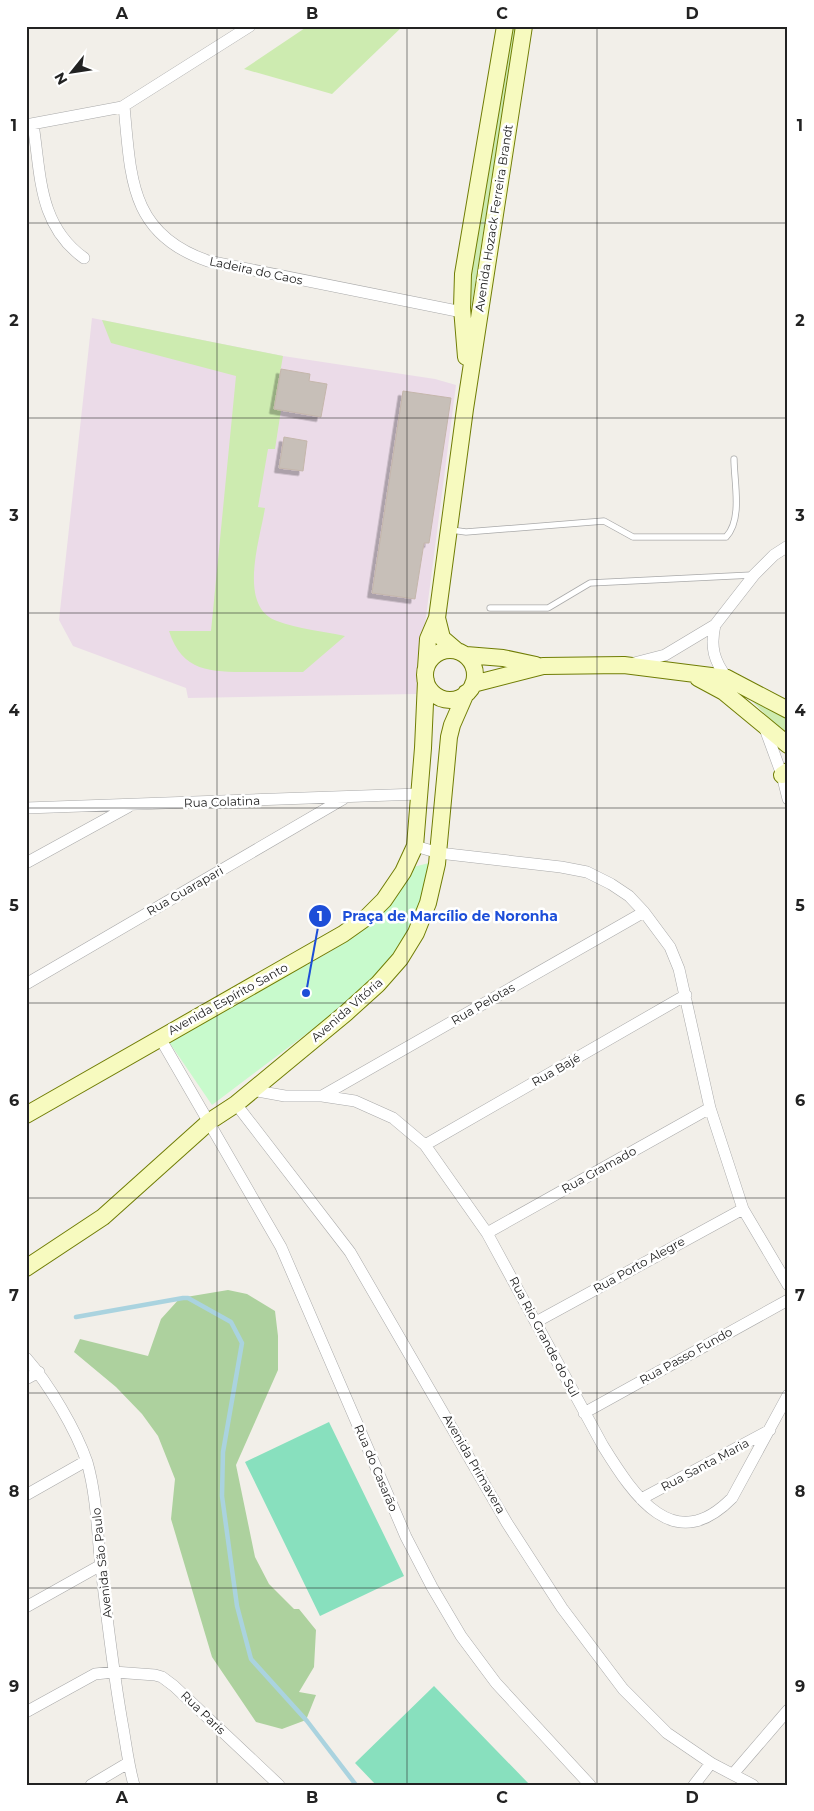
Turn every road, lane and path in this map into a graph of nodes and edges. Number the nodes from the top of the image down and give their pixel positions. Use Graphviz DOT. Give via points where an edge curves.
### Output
graph roads {
  1 [pos="250,26"];
  2 [pos="504,26"];
  3 [pos="524,26"];
  4 [pos="124,106"];
  5 [pos="30,125"];
  6 [pos="84,258"];
  7 [pos="462,312"];
  8 [pos="465,409"];
  9 [pos="734,459"];
  10 [pos="449,530"];
  11 [pos="788,546"];
  12 [pos="754,575"];
  13 [pos="490,608"];
  14 [pos="437,618"];
  15 [pos="715,626"];
  16 [pos="461,653"];
  17 [pos="624,665"];
  18 [pos="543,666"];
  19 [pos="426,675"];
  20 [pos="694,675"];
  21 [pos="727,678"];
  22 [pos="470,688"];
  23 [pos="788,710"];
  24 [pos="764,724"];
  25 [pos="788,744"];
  26 [pos="785,773"];
  27 [pos="419,794"];
  28 [pos="344,798"];
  29 [pos="788,799"];
  30 [pos="129,806"];
  31 [pos="26,808"];
  32 [pos="415,846"];
  33 [pos="438,859"];
  34 [pos="26,863"];
  35 [pos="644,912"];
  36 [pos="26,984"];
  37 [pos="686,995"];
  38 [pos="160,1038"];
  39 [pos="251,1090"];
  40 [pos="322,1096"];
  41 [pos="236,1104"];
  42 [pos="710,1108"];
  43 [pos="26,1115"];
  44 [pos="210,1121"];
  45 [pos="425,1146"];
  46 [pos="743,1209"];
  47 [pos="487,1233"];
  48 [pos="26,1268"];
  49 [pos="788,1285"];
  50 [pos="788,1300"];
  51 [pos="536,1322"];
  52 [pos="26,1358"];
  53 [pos="39,1372"];
  54 [pos="26,1379"];
  55 [pos="788,1395"];
  56 [pos="584,1413"];
  57 [pos="770,1430"];
  58 [pos="86,1461"];
  59 [pos="26,1495"];
  60 [pos="641,1499"];
  61 [pos="101,1565"];
  62 [pos="26,1607"];
  63 [pos="114,1672"];
  64 [pos="788,1710"];
  65 [pos="26,1712"];
  66 [pos="128,1763"];
  67 [pos="711,1763"];
  68 [pos="733,1774"];
  69 [pos="91,1785"];
  70 [pos="134,1785"];
  71 [pos="279,1785"];
  72 [pos="590,1785"];
  73 [pos="694,1785"];
  74 [pos="753,1785"];
  1 -- 4 [label="street"];
  2 -- 7 [label="street, Avenida Hozack Ferreira Brandt" via="463,274"];
  3 -- 8 [label="street, Avenida Hozack Ferreira Brandt"];
  4 -- 5 [label="street"];
  4 -- 7 [label="street, Ladeira do Caos" via="131,178 138,198 155,228 185,252 208,261"];
  5 -- 6 [label="street" via="48,213 63,239"];
  7 -- 8 [label="street, Avenida Hozack Ferreira Brandt"];
  8 -- 10 [label="street, Avenida Hozack Ferreira Brandt"];
  9 -- 10 [label="lane" via="735,519 733,529 726,537 633,537 604,521 466,532"];
  10 -- 14 [label="street, Avenida Hozack Ferreira Brandt"];
  11 -- 12 [label="street"];
  12 -- 13 [label="lane" via="590,583 548,608"];
  12 -- 15 [label="street"];
  14 -- 16 [label="street, Avenida Hozack Ferreira Brandt" via="442,638"];
  14 -- 19 [label="street, Avenida Hozack Ferreira Brandt" via="428,639"];
  15 -- 17 [label="street" via="665,655"];
  15 -- 21 [label="street" via="713,655"];
  16 -- 18 [label="street"];
  16 -- 19 [label="street" via="446,650 436,653 429,661"];
  16 -- 22 [label="street" via="472,663 475,673"];
  17 -- 18 [label="street"];
  17 -- 20 [label="street"];
  18 -- 22 [label="street"];
  19 -- 22 [label="street" via="430,690 449,700 459,698"];
  19 -- 27 [label="street, Avenida Espírito Santo"];
  20 -- 21 [label="street"];
  20 -- 24 [label="street" via="724,692"];
  21 -- 23 [label="street"];
  22 -- 33 [label="street, Avenida Vitória" via="449,737"];
  24 -- 25 [label="street"];
  24 -- 26 [label="street"];
  26 -- 29 [label="street"];
  27 -- 28 [label="street, Rua Colatina"];
  27 -- 32 [label="street, Avenida Espírito Santo"];
  28 -- 30 [label="street, Rua Colatina"];
  28 -- 36 [label="street, Rua Guarapari"];
  30 -- 31 [label="street, Rua Colatina"];
  30 -- 34 [label="street"];
  32 -- 33 [label="street"];
  32 -- 38 [label="street, Avenida Espírito Santo" via="403,872 384,900 367,917 343,934"];
  33 -- 35 [label="street" via="561,867 587,872 629,896"];
  33 -- 39 [label="street, Avenida Vitória" via="428,903 416,933 400,959 346,1013"];
  35 -- 37 [label="street" via="670,947"];
  35 -- 40 [label="street, Rua Pelotas"];
  37 -- 42 [label="street"];
  37 -- 45 [label="street, Rua Bajé"];
  38 -- 43 [label="street, Avenida Espírito Santo"];
  38 -- 44 [label="street"];
  39 -- 40 [label="street, Rua Rio Grande do Sul" via="285,1096"];
  39 -- 41 [label="street, Avenida Vitória"];
  40 -- 45 [label="street, Rua Rio Grande do Sul" via="356,1101 393,1118"];
  41 -- 44 [label="street, Avenida Vitória"];
  41 -- 67 [label="street, Avenida Primavera" via="350,1252 507,1523 562,1608 642,1709 667,1733"];
  42 -- 46 [label="street"];
  42 -- 47 [label="street, Rua Gramado"];
  44 -- 48 [label="street, Avenida Vitória" via="103,1217"];
  44 -- 72 [label="street, Rua do Casarão" via="281,1247 406,1537 432,1587 496,1683"];
  45 -- 47 [label="street, Rua Rio Grande do Sul"];
  46 -- 49 [label="street"];
  46 -- 51 [label="street, Rua Porto Alegre"];
  47 -- 51 [label="street, Rua Rio Grande do Sul"];
  50 -- 56 [label="street, Rua Passo Fundo"];
  51 -- 56 [label="street, Rua Rio Grande do Sul"];
  52 -- 53 [label="street, Avenida São Paulo"];
  53 -- 54 [label="street"];
  53 -- 58 [label="street, Avenida São Paulo" via="76,1435"];
  55 -- 57 [label="street, Rua Rio Grande do Sul"];
  56 -- 60 [label="street, Rua Rio Grande do Sul" via="618,1471"];
  57 -- 60 [label="street, Rua Santa Maria"];
  57 -- 60 [label="street, Rua Rio Grande do Sul" via="732,1498 704,1520 686,1524 673,1521 659,1516"];
  58 -- 59 [label="street"];
  58 -- 61 [label="street, Avenida São Paulo" via="95,1497"];
  61 -- 62 [label="street"];
  61 -- 63 [label="street, Avenida São Paulo"];
  63 -- 65 [label="street, Rua Paris" via="88,1677"];
  63 -- 66 [label="street, Avenida São Paulo"];
  63 -- 71 [label="street, Rua Paris" via="155,1675 168,1680"];
  64 -- 68 [label="street"];
  66 -- 69 [label="street"];
  66 -- 70 [label="street, Avenida São Paulo"];
  67 -- 68 [label="street, Avenida Primavera"];
  67 -- 73 [label="street"];
  68 -- 74 [label="street, Avenida Primavera"];
}
